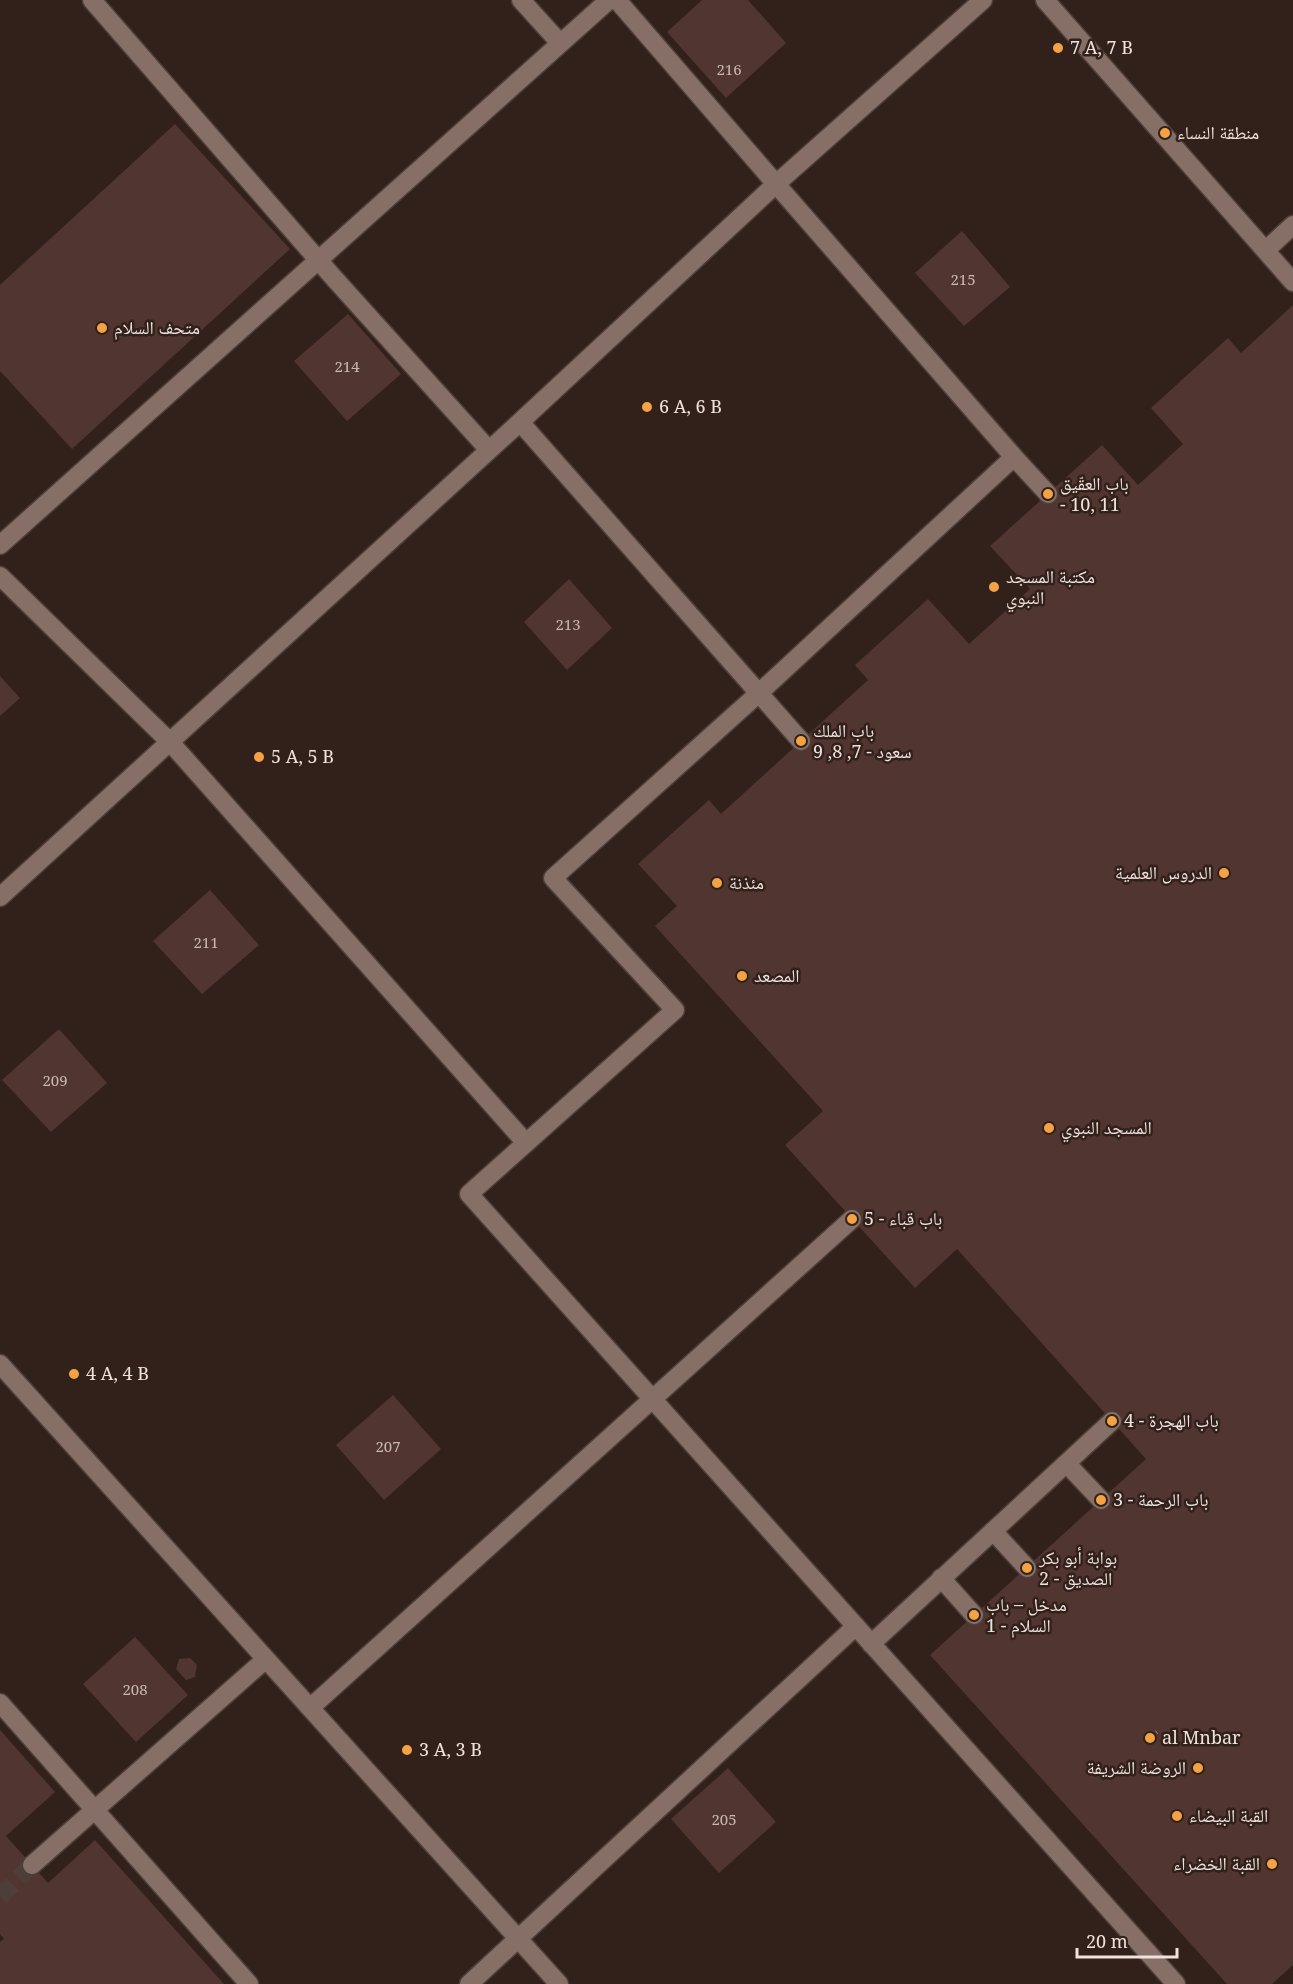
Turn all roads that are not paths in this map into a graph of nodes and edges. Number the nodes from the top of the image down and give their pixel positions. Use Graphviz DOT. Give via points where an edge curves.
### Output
graph roads {
  1 [pos="93,0"];
  2 [pos="521,0"];
  3 [pos="609,0"];
  4 [pos="617,0"];
  5 [pos="983,0"];
  6 [pos="1045,0"];
  7 [pos="561,43"];
  8 [pos="777,184"];
  9 [pos="1293,225"];
  10 [pos="1266,250"];
  11 [pos="319,260"];
  12 [pos="1293,282"];
  13 [pos="520,422"];
  14 [pos="489,450"];
  15 [pos="1014,457"];
  16 [pos="1048,494"];
  17 [pos="0,545"];
  18 [pos="0,576"];
  19 [pos="759,693"];
  20 [pos="801,741"];
  21 [pos="171,742"];
  22 [pos="0,897"];
  23 [pos="526,1143"];
  24 [pos="852,1219"];
  25 [pos="0,1364"];
  26 [pos="653,1400"];
  27 [pos="1112,1421"];
  28 [pos="1067,1464"];
  29 [pos="1101,1500"];
  30 [pos="993,1531"];
  31 [pos="1027,1568"];
  32 [pos="941,1578"];
  33 [pos="974,1615"];
  34 [pos="856,1626"];
  35 [pos="871,1644"];
  36 [pos="266,1659"];
  37 [pos="0,1703"];
  38 [pos="310,1708"];
  39 [pos="94,1809"];
  40 [pos="32,1865"];
  41 [pos="518,1939"];
  42 [pos="249,1984"];
  43 [pos="469,1984"];
  44 [pos="559,1984"];
  45 [pos="1176,1984"];
  1 -- 11 [label="street"];
  2 -- 7 [label="street"];
  3 -- 7 [label="street"];
  4 -- 8 [label="street"];
  5 -- 8 [label="street"];
  6 -- 10 [label="street"];
  7 -- 11 [label="street"];
  8 -- 13 [label="street"];
  8 -- 15 [label="street"];
  9 -- 10 [label="street"];
  10 -- 12 [label="street"];
  11 -- 14 [label="street"];
  11 -- 17 [label="street"];
  13 -- 14 [label="street"];
  13 -- 19 [label="street"];
  14 -- 21 [label="street"];
  15 -- 16 [label="street"];
  15 -- 19 [label="street"];
  18 -- 21 [label="street"];
  19 -- 20 [label="street"];
  19 -- 23 [label="street" via="553,878 675,1010"];
  21 -- 22 [label="street"];
  21 -- 23 [label="street"];
  23 -- 26 [label="street" via="469,1194"];
  24 -- 26 [label="street"];
  25 -- 36 [label="street"];
  26 -- 34 [label="street"];
  26 -- 38 [label="street"];
  27 -- 28 [label="street"];
  28 -- 29 [label="street"];
  28 -- 30 [label="street"];
  30 -- 31 [label="street"];
  30 -- 32 [label="street"];
  32 -- 33 [label="street"];
  32 -- 35 [label="street"];
  34 -- 35 [label="street"];
  34 -- 41 [label="street"];
  35 -- 45 [label="street"];
  36 -- 38 [label="street"];
  36 -- 39 [label="street"];
  37 -- 39 [label="street"];
  38 -- 41 [label="street"];
  39 -- 40 [label="street"];
  39 -- 42 [label="street"];
  41 -- 43 [label="street"];
  41 -- 44 [label="street"];
}
